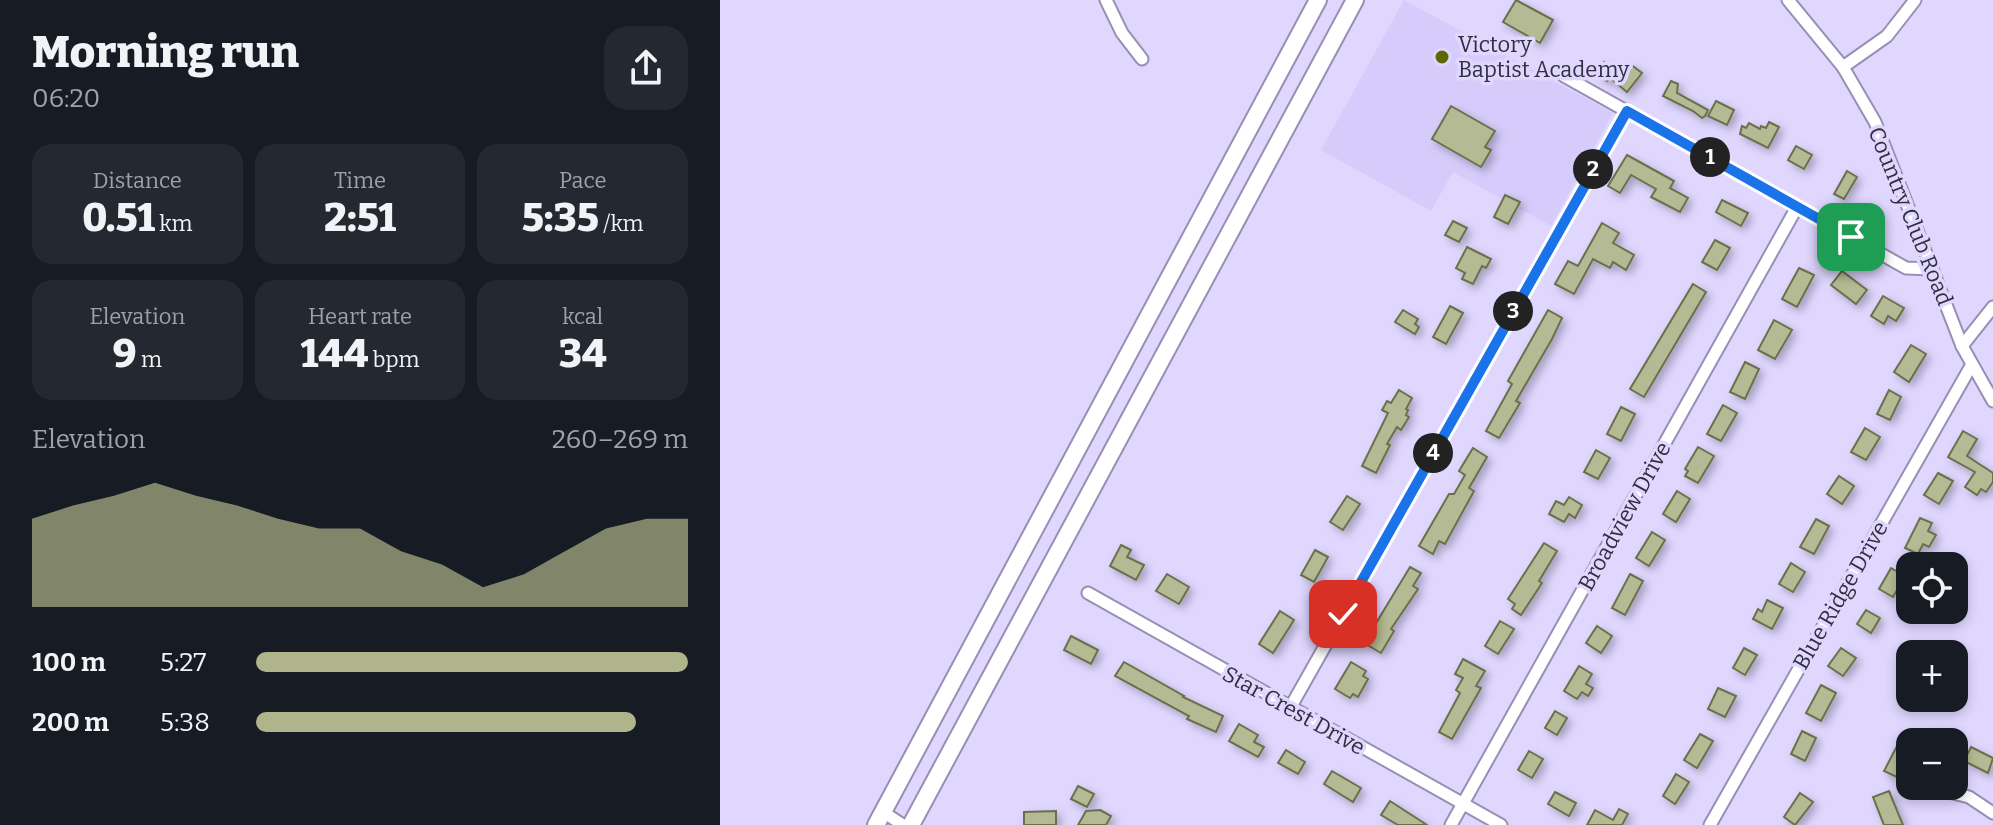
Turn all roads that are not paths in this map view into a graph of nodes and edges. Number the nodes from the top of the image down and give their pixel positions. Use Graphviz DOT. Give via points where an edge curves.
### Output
graph roads {
  1 [pos="1106,0"];
  2 [pos="1318,0"];
  3 [pos="1355,0"];
  4 [pos="1788,0"];
  5 [pos="1915,0"];
  6 [pos="1142,59"];
  7 [pos="1843,67"];
  8 [pos="1564,76"];
  9 [pos="1627,111"];
  10 [pos="1797,207"];
  11 [pos="1932,269"];
  12 [pos="1993,307"];
  13 [pos="1962,346"];
  14 [pos="1971,366"];
  15 [pos="1993,401"];
  16 [pos="1088,593"];
  17 [pos="1290,708"];
  18 [pos="1968,797"];
  19 [pos="1463,804"];
  20 [pos="1993,813"];
  21 [pos="880,818"];
  22 [pos="903,825"];
  23 [pos="911,825"];
  24 [pos="1451,825"];
  25 [pos="1501,825"];
  26 [pos="1710,825"];
  1 -- 6 [label="street"];
  2 -- 21 [label="highway"];
  3 -- 23 [label="highway"];
  4 -- 7 [label="street, Country Club Road"];
  5 -- 7 [label="street" via="1887,36"];
  7 -- 11 [label="street, Country Club Road" via="1875,122"];
  8 -- 9 [label="street"];
  9 -- 10 [label="street"];
  9 -- 17 [label="street"];
  10 -- 11 [label="street" via="1906,268"];
  10 -- 19 [label="street, Broadview Drive"];
  11 -- 13 [label="street, Country Club Road"];
  12 -- 13 [label="street"];
  13 -- 14 [label="street, Country Club Road"];
  14 -- 15 [label="street, Country Club Road"];
  14 -- 26 [label="street, Blue Ridge Drive"];
  16 -- 17 [label="street, Star Crest Drive"];
  17 -- 19 [label="street, Star Crest Drive"];
  18 -- 20 [label="street"];
  19 -- 24 [label="street, Broadview Drive"];
  19 -- 25 [label="street, Star Crest Drive"];
  21 -- 22 [label="street"];
}
